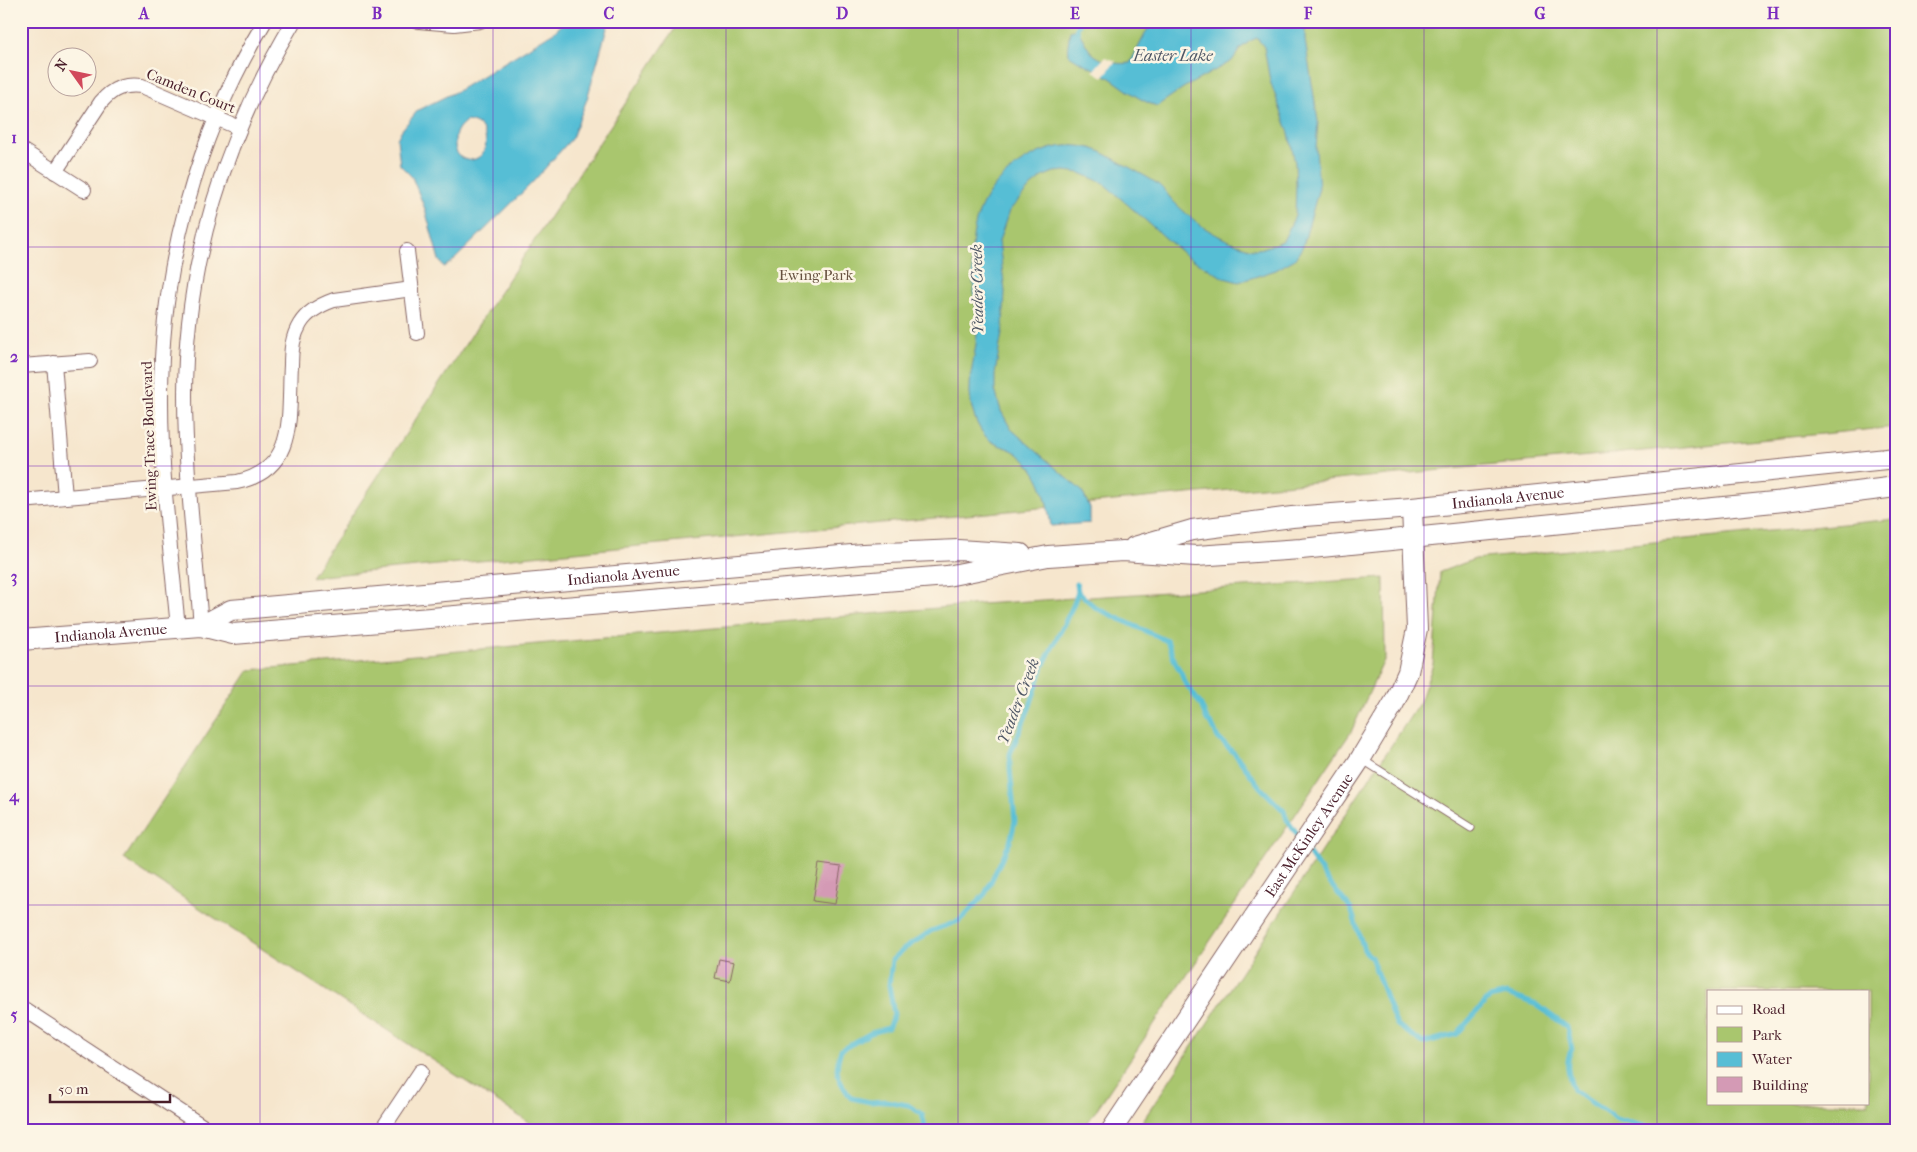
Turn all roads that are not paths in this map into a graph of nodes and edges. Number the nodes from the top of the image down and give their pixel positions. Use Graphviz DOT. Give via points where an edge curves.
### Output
graph roads {
  1 [pos="265,21"];
  2 [pos="294,21"];
  3 [pos="418,21"];
  4 [pos="480,21"];
  5 [pos="217,118"];
  6 [pos="239,128"];
  7 [pos="23,151"];
  8 [pos="55,172"];
  9 [pos="84,190"];
  10 [pos="408,252"];
  11 [pos="412,290"];
  12 [pos="417,333"];
  13 [pos="90,361"];
  14 [pos="54,363"];
  15 [pos="21,366"];
  16 [pos="1896,458"];
  17 [pos="189,486"];
  18 [pos="1896,487"];
  19 [pos="166,488"];
  20 [pos="65,497"];
  21 [pos="21,501"];
  22 [pos="1412,508"];
  23 [pos="1414,537"];
  24 [pos="1123,550"];
  25 [pos="1048,556"];
  26 [pos="201,626"];
  27 [pos="178,628"];
  28 [pos="21,640"];
  29 [pos="1360,758"];
  30 [pos="1470,828"];
  31 [pos="21,1007"];
  32 [pos="421,1071"];
  33 [pos="210,1131"];
  34 [pos="381,1131"];
  35 [pos="1111,1131"];
  1 -- 5 [label="street, Ewing Trace Boulevard"];
  2 -- 6 [label="street"];
  3 -- 4 [label="street" via="454,24"];
  5 -- 6 [label="street, Camden Court"];
  5 -- 8 [label="street, Camden Court" via="142,86 120,86 101,102"];
  5 -- 19 [label="street, Ewing Trace Boulevard" via="190,194 167,300 161,402"];
  6 -- 17 [label="street" via="214,198 192,295 185,394"];
  7 -- 8 [label="street"];
  8 -- 9 [label="street"];
  10 -- 11 [label="street"];
  11 -- 12 [label="street"];
  11 -- 17 [label="street" via="334,300 309,313 294,336 287,430 283,449 276,461 252,479"];
  13 -- 14 [label="street"];
  14 -- 15 [label="street"];
  14 -- 20 [label="street"];
  16 -- 22 [label="main road, Indianola Avenue"];
  17 -- 19 [label="street"];
  17 -- 26 [label="street"];
  18 -- 23 [label="main road, Indianola Avenue"];
  19 -- 20 [label="street"];
  19 -- 27 [label="street, Ewing Trace Boulevard"];
  20 -- 21 [label="street"];
  22 -- 23 [label="main road, East McKinley Avenue"];
  22 -- 24 [label="main road, Indianola Avenue" via="1292,517 1192,530"];
  23 -- 24 [label="main road, Indianola Avenue" via="1196,556"];
  23 -- 29 [label="main road, East McKinley Avenue" via="1417,629 1408,672 1394,703"];
  24 -- 25 [label="main road, Indianola Avenue"];
  25 -- 26 [label="main road, Indianola Avenue" via="947,576 867,584 233,634"];
  25 -- 26 [label="main road, Indianola Avenue" via="958,550 863,554 231,610"];
  26 -- 27 [label="main road, Indianola Avenue"];
  27 -- 28 [label="main road, Indianola Avenue"];
  29 -- 30 [label="lane"];
  29 -- 35 [label="main road, East McKinley Avenue"];
  31 -- 33 [label="street"];
  32 -- 34 [label="street"];
}
